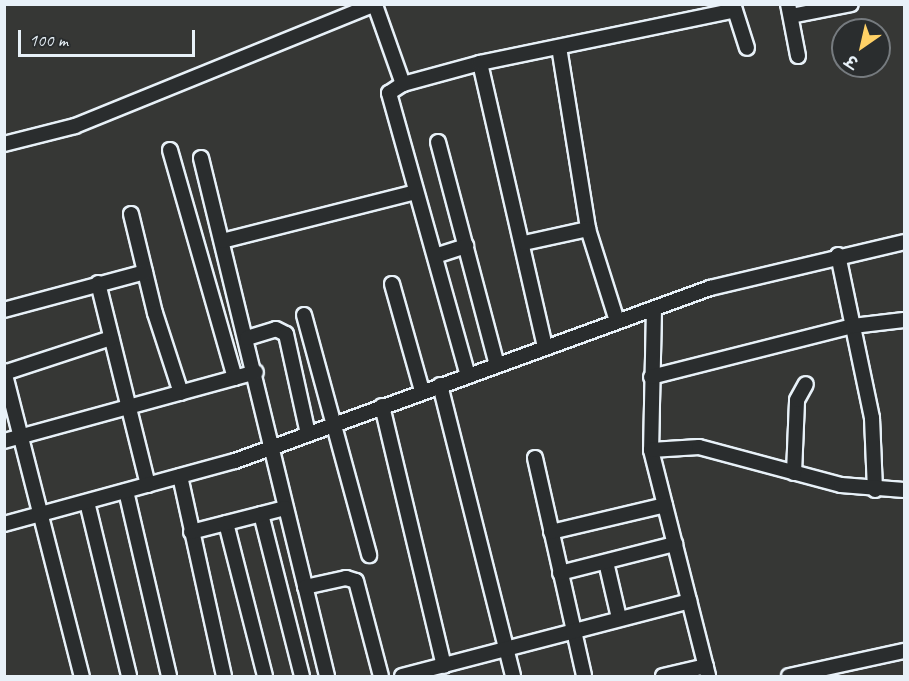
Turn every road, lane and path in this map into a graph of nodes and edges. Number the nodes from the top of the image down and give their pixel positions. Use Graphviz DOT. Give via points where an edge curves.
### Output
graph roads {
  1 [pos="851,4"];
  2 [pos="376,5"];
  3 [pos="734,7"];
  4 [pos="790,10"];
  5 [pos="559,47"];
  6 [pos="747,48"];
  7 [pos="798,56"];
  8 [pos="480,63"];
  9 [pos="403,84"];
  10 [pos="438,142"];
  11 [pos="4,144"];
  12 [pos="170,150"];
  13 [pos="201,158"];
  14 [pos="416,192"];
  15 [pos="131,214"];
  16 [pos="588,229"];
  17 [pos="222,241"];
  18 [pos="904,242"];
  19 [pos="524,243"];
  20 [pos="466,246"];
  21 [pos="838,255"];
  22 [pos="435,256"];
  23 [pos="145,272"];
  24 [pos="98,283"];
  25 [pos="392,284"];
  26 [pos="654,309"];
  27 [pos="4,310"];
  28 [pos="304,315"];
  29 [pos="904,320"];
  30 [pos="617,321"];
  31 [pos="853,326"];
  32 [pos="111,338"];
  33 [pos="247,338"];
  34 [pos="545,347"];
  35 [pos="497,365"];
  36 [pos="5,372"];
  37 [pos="256,372"];
  38 [pos="468,376"];
  39 [pos="651,377"];
  40 [pos="235,378"];
  41 [pos="806,384"];
  42 [pos="440,385"];
  43 [pos="422,392"];
  44 [pos="182,393"];
  45 [pos="382,406"];
  46 [pos="128,408"];
  47 [pos="336,423"];
  48 [pos="308,434"];
  49 [pos="23,437"];
  50 [pos="4,441"];
  51 [pos="273,447"];
  52 [pos="651,450"];
  53 [pos="535,458"];
  54 [pos="794,473"];
  55 [pos="180,476"];
  56 [pos="148,485"];
  57 [pos="875,490"];
  58 [pos="904,490"];
  59 [pos="126,491"];
  60 [pos="87,502"];
  61 [pos="665,505"];
  62 [pos="285,508"];
  63 [pos="42,514"];
  64 [pos="261,514"];
  65 [pos="226,523"];
  66 [pos="4,524"];
  67 [pos="191,532"];
  68 [pos="551,532"];
  69 [pos="675,544"];
  70 [pos="369,555"];
  71 [pos="606,562"];
  72 [pos="560,573"];
  73 [pos="304,587"];
  74 [pos="689,600"];
  75 [pos="619,618"];
  76 [pos="573,630"];
  77 [pos="506,647"];
  78 [pos="904,651"];
  79 [pos="444,666"];
  80 [pos="707,671"];
  81 [pos="82,676"];
  82 [pos="129,676"];
  83 [pos="169,676"];
  84 [pos="224,676"];
  85 [pos="265,676"];
  86 [pos="302,676"];
  87 [pos="327,676"];
  88 [pos="381,676"];
  89 [pos="402,676"];
  90 [pos="513,676"];
  91 [pos="584,676"];
  92 [pos="663,676"];
  93 [pos="789,676"];
  1 -- 4 [label="street"];
  2 -- 9 [label="street"];
  2 -- 11 [label="street" via="75,126"];
  3 -- 5 [label="street"];
  3 -- 6 [label="street"];
  4 -- 7 [label="street"];
  5 -- 8 [label="street"];
  5 -- 16 [label="street"];
  8 -- 9 [label="street"];
  8 -- 19 [label="street"];
  9 -- 14 [label="street" via="389,93 388,101"];
  10 -- 20 [label="street"];
  12 -- 40 [label="street"];
  13 -- 17 [label="street"];
  14 -- 17 [label="street"];
  14 -- 22 [label="street"];
  15 -- 23 [label="street"];
  16 -- 19 [label="street"];
  16 -- 30 [label="street"];
  17 -- 33 [label="street"];
  18 -- 21 [label="street"];
  19 -- 34 [label="street"];
  20 -- 22 [label="street"];
  20 -- 35 [label="street"];
  21 -- 26 [label="street" via="710,288"];
  21 -- 31 [label="street"];
  22 -- 38 [label="street"];
  23 -- 24 [label="street"];
  23 -- 44 [label="street"];
  24 -- 27 [label="street"];
  24 -- 32 [label="street"];
  25 -- 43 [label="street"];
  26 -- 30 [label="street"];
  26 -- 39 [label="street"];
  28 -- 47 [label="street"];
  29 -- 31 [label="street"];
  30 -- 34 [label="street"];
  31 -- 39 [label="street"];
  31 -- 57 [label="street" via="873,431"];
  32 -- 36 [label="street"];
  32 -- 46 [label="street"];
  33 -- 37 [label="street"];
  33 -- 48 [label="street" via="276,329 286,334"];
  34 -- 35 [label="street"];
  35 -- 38 [label="street"];
  36 -- 49 [label="street"];
  37 -- 40 [label="street"];
  37 -- 51 [label="street"];
  38 -- 42 [label="street"];
  39 -- 52 [label="street"];
  40 -- 44 [label="street"];
  41 -- 54 [label="street" via="797,400"];
  42 -- 43 [label="street"];
  42 -- 77 [label="street"];
  43 -- 45 [label="street"];
  44 -- 46 [label="street"];
  45 -- 47 [label="street"];
  45 -- 79 [label="street"];
  46 -- 49 [label="street"];
  46 -- 56 [label="street"];
  47 -- 48 [label="street"];
  47 -- 70 [label="street"];
  48 -- 51 [label="street"];
  49 -- 50 [label="street"];
  49 -- 63 [label="street"];
  51 -- 55 [label="street"];
  51 -- 62 [label="street"];
  52 -- 54 [label="street" via="699,447"];
  52 -- 61 [label="street"];
  53 -- 68 [label="street"];
  54 -- 57 [label="street"];
  55 -- 56 [label="street"];
  55 -- 67 [label="street"];
  56 -- 59 [label="street"];
  57 -- 58 [label="street"];
  59 -- 60 [label="street"];
  59 -- 83 [label="street"];
  60 -- 63 [label="street"];
  60 -- 82 [label="street"];
  61 -- 68 [label="street"];
  61 -- 69 [label="street"];
  62 -- 64 [label="street"];
  62 -- 73 [label="street"];
  63 -- 66 [label="street"];
  63 -- 81 [label="street"];
  64 -- 65 [label="street"];
  64 -- 86 [label="street"];
  65 -- 67 [label="street"];
  65 -- 85 [label="street"];
  67 -- 84 [label="street"];
  68 -- 72 [label="street"];
  69 -- 71 [label="street"];
  69 -- 74 [label="street"];
  71 -- 72 [label="street"];
  71 -- 75 [label="street"];
  72 -- 76 [label="street"];
  73 -- 87 [label="street"];
  73 -- 88 [label="street" via="346,578 356,581"];
  74 -- 75 [label="street"];
  74 -- 80 [label="street"];
  75 -- 76 [label="street"];
  76 -- 77 [label="street"];
  76 -- 91 [label="street"];
  77 -- 79 [label="street"];
  77 -- 90 [label="street"];
  78 -- 93 [label="street"];
  79 -- 89 [label="street"];
  80 -- 92 [label="street"];
}
